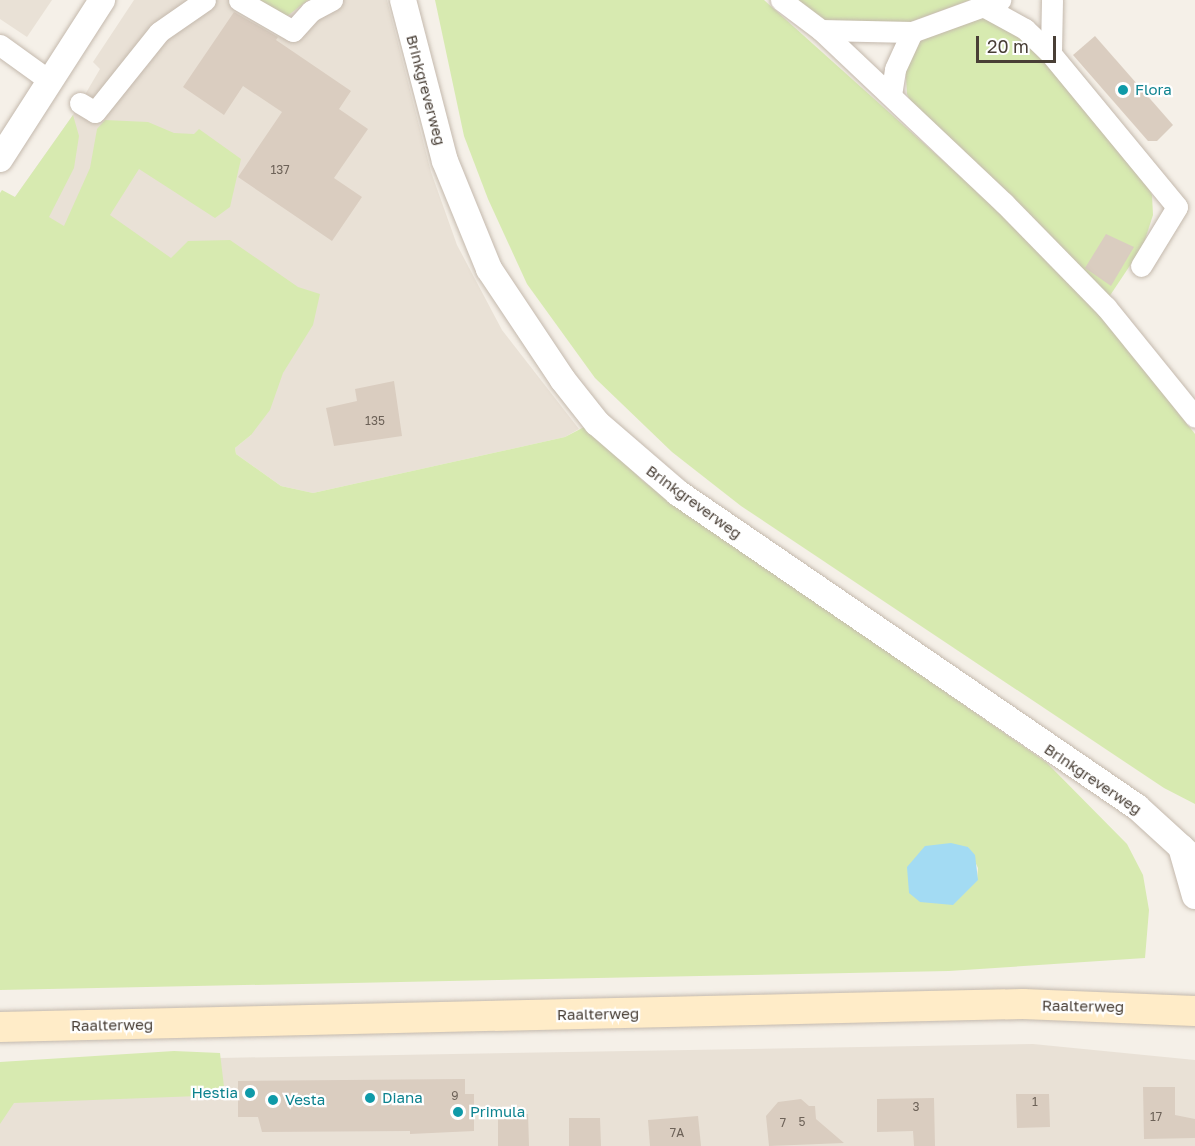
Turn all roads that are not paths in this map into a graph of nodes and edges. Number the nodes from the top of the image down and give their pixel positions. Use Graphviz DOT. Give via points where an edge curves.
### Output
graph roads {
  1 [pos="102,0"];
  2 [pos="205,0"];
  3 [pos="240,0"];
  4 [pos="332,0"];
  5 [pos="403,0"];
  6 [pos="781,0"];
  7 [pos="1052,0"];
  8 [pos="993,4"];
  9 [pos="821,30"];
  10 [pos="912,32"];
  11 [pos="0,45"];
  12 [pos="1051,54"];
  13 [pos="50,81"];
  14 [pos="891,95"];
  15 [pos="80,103"];
  16 [pos="0,159"];
  17 [pos="1141,266"];
  18 [pos="1195,417"];
  19 [pos="1188,854"];
  20 [pos="1195,896"];
  21 [pos="1195,1011"];
  22 [pos="0,1027"];
  1 -- 13 [label="street"];
  2 -- 15 [label="street" via="159,32 95,112"];
  3 -- 4 [label="street" via="293,31 311,11"];
  5 -- 19 [label="street, Brinkgreverweg" via="445,161 485,260 512,307 597,423 678,493 1137,807"];
  6 -- 9 [label="street"];
  7 -- 12 [label="street"];
  8 -- 10 [label="street"];
  8 -- 12 [label="street"];
  9 -- 10 [label="street"];
  9 -- 14 [label="street"];
  10 -- 14 [label="street" via="895,69"];
  11 -- 13 [label="street"];
  12 -- 17 [label="street" via="1177,207"];
  13 -- 16 [label="street"];
  14 -- 18 [label="street" via="1106,307"];
  19 -- 20 [label="street, Brinkgreverweg"];
  21 -- 22 [label="main road, Raalterweg" via="1011,1005"];
}
